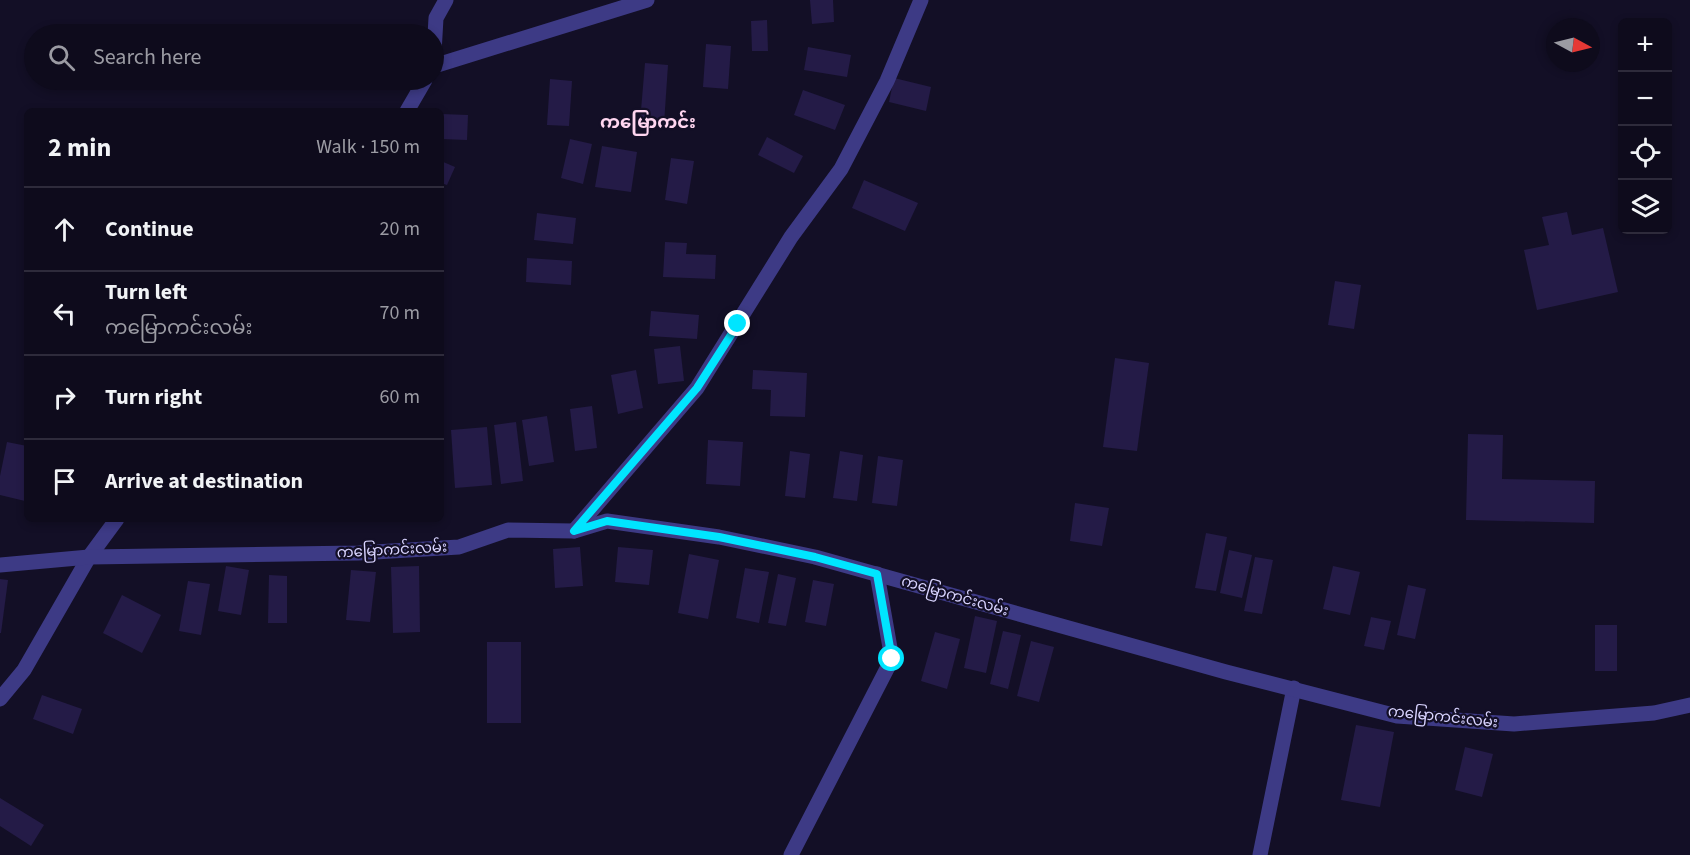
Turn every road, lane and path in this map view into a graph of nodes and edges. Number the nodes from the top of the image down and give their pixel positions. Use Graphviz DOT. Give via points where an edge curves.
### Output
graph roads {
  1 [pos="446,0"];
  2 [pos="647,0"];
  3 [pos="921,0"];
  4 [pos="436,24"];
  5 [pos="444,63"];
  6 [pos="419,90"];
  7 [pos="409,108"];
  8 [pos="115,522"];
  9 [pos="574,531"];
  10 [pos="89,557"];
  11 [pos="0,565"];
  12 [pos="877,574"];
  13 [pos="1294,688"];
  14 [pos="0,699"];
  15 [pos="1690,705"];
  16 [pos="791,855"];
  17 [pos="1260,855"];
  1 -- 4 [label="street"];
  2 -- 5 [label="street"];
  3 -- 9 [label="street" via="887,81 841,169 791,237 697,388"];
  6 -- 7 [label="street"];
  8 -- 10 [label="street"];
  9 -- 10 [label="street, ကမြောကင်းလမ်း" via="508,530 459,547 358,553"];
  9 -- 12 [label="street, ကမြောကင်းလမ်း" via="607,521 686,532 815,557"];
  10 -- 11 [label="street, ကမြောကင်းလမ်း"];
  10 -- 14 [label="street" via="24,670"];
  12 -- 13 [label="street, ကမြောကင်းလမ်း"];
  12 -- 16 [label="street" via="892,659"];
  13 -- 15 [label="street, ကမြောကင်းလမ်း" via="1397,716 1514,724 1654,713"];
  13 -- 17 [label="street"];
}
